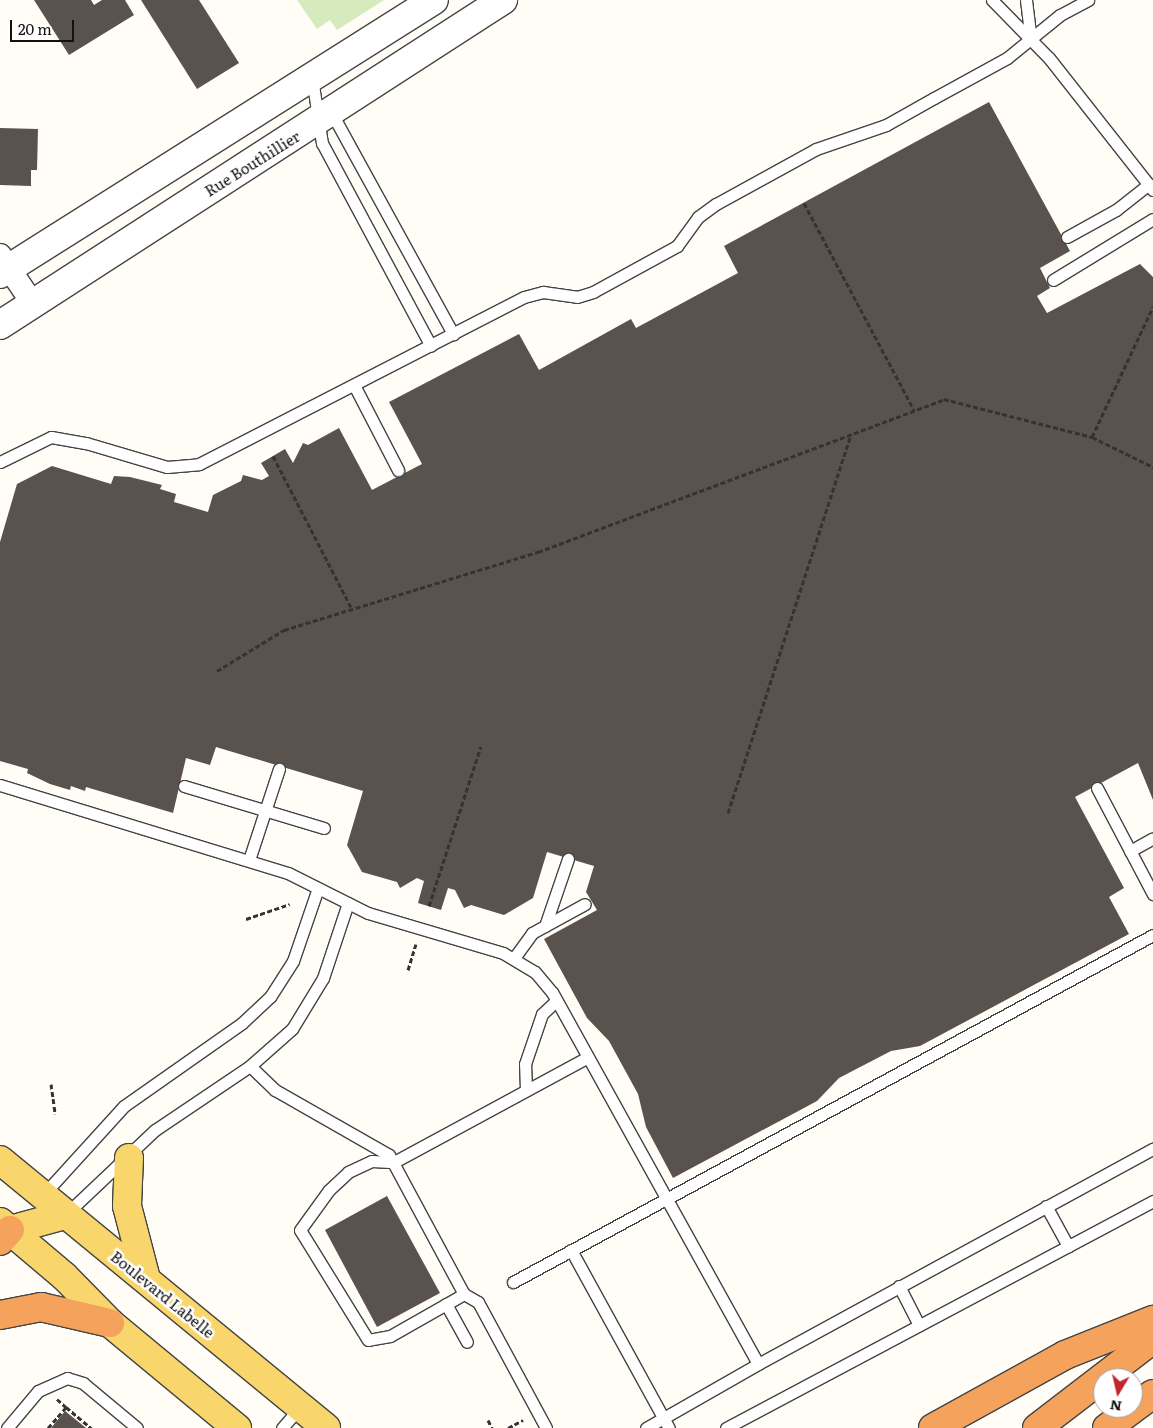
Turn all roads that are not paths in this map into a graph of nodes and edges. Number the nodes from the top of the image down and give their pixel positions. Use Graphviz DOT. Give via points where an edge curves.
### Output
graph roads {
  1 [pos="434,0"];
  2 [pos="503,0"];
  3 [pos="992,0"];
  4 [pos="1026,0"];
  5 [pos="1080,2"];
  6 [pos="1031,38"];
  7 [pos="312,78"];
  8 [pos="324,116"];
  9 [pos="1151,187"];
  10 [pos="1153,219"];
  11 [pos="1067,237"];
  12 [pos="3,265"];
  13 [pos="1053,280"];
  14 [pos="33,304"];
  15 [pos="0,325"];
  16 [pos="453,334"];
  17 [pos="431,346"];
  18 [pos="354,385"];
  19 [pos="0,462"];
  20 [pos="398,470"];
  21 [pos="279,769"];
  22 [pos="0,785"];
  23 [pos="184,786"];
  24 [pos="1097,788"];
  25 [pos="265,811"];
  26 [pos="324,828"];
  27 [pos="1153,838"];
  28 [pos="1130,851"];
  29 [pos="568,858"];
  30 [pos="249,860"];
  31 [pos="318,888"];
  32 [pos="1153,894"];
  33 [pos="348,903"];
  34 [pos="585,904"];
  35 [pos="545,926"];
  36 [pos="1153,935"];
  37 [pos="514,958"];
  38 [pos="556,1001"];
  39 [pos="586,1058"];
  40 [pos="250,1066"];
  41 [pos="526,1090"];
  42 [pos="1153,1149"];
  43 [pos="129,1158"];
  44 [pos="0,1160"];
  45 [pos="394,1162"];
  46 [pos="42,1196"];
  47 [pos="665,1199"];
  48 [pos="1153,1200"];
  49 [pos="1046,1206"];
  50 [pos="65,1215"];
  51 [pos="3,1231"];
  52 [pos="1068,1246"];
  53 [pos="571,1250"];
  54 [pos="146,1279"];
  55 [pos="513,1282"];
  56 [pos="899,1286"];
  57 [pos="464,1294"];
  58 [pos="446,1304"];
  59 [pos="0,1315"];
  60 [pos="1153,1320"];
  61 [pos="110,1323"];
  62 [pos="919,1325"];
  63 [pos="1153,1339"];
  64 [pos="467,1342"];
  65 [pos="758,1364"];
  66 [pos="1153,1394"];
  67 [pos="300,1407"];
  68 [pos="666,1423"];
  69 [pos="7,1428"];
  70 [pos="137,1428"];
  71 [pos="237,1428"];
  72 [pos="282,1428"];
  73 [pos="326,1428"];
  74 [pos="546,1428"];
  75 [pos="646,1428"];
  76 [pos="726,1428"];
  77 [pos="933,1428"];
  78 [pos="1037,1428"];
  79 [pos="1108,1428"];
  1 -- 7 [label="street"];
  2 -- 8 [label="street, Rue Bouthillier"];
  3 -- 6 [label="lane"];
  4 -- 6 [label="lane"];
  5 -- 6 [label="lane"];
  6 -- 9 [label="lane"];
  6 -- 16 [label="lane" via="1007,58 886,125 816,148 716,204 698,217 677,246 593,292 576,296 534,293"];
  7 -- 8 [label="lane"];
  7 -- 12 [label="street"];
  8 -- 14 [label="street, Rue Bouthillier"];
  8 -- 16 [label="lane"];
  8 -- 17 [label="lane" via="322,143"];
  9 -- 11 [label="lane"];
  10 -- 13 [label="lane"];
  12 -- 14 [label="street"];
  14 -- 15 [label="street, Rue Bouthillier"];
  16 -- 17 [label="lane"];
  17 -- 18 [label="lane"];
  18 -- 19 [label="lane" via="191,467 167,467 86,442 50,437"];
  18 -- 20 [label="lane"];
  21 -- 25 [label="lane"];
  22 -- 30 [label="lane"];
  23 -- 25 [label="lane"];
  24 -- 28 [label="lane"];
  25 -- 26 [label="lane"];
  25 -- 30 [label="lane"];
  27 -- 28 [label="lane"];
  28 -- 32 [label="lane"];
  29 -- 35 [label="lane"];
  30 -- 31 [label="lane"];
  31 -- 33 [label="lane"];
  31 -- 46 [label="lane" via="293,961 270,997 242,1023 124,1106"];
  33 -- 37 [label="lane"];
  33 -- 40 [label="lane" via="313,997 292,1029"];
  34 -- 35 [label="lane"];
  35 -- 37 [label="lane" via="528,937"];
  36 -- 47 [label="lane"];
  37 -- 38 [label="lane" via="535,972"];
  38 -- 39 [label="lane"];
  38 -- 41 [label="lane" via="542,1014 525,1064"];
  39 -- 41 [label="lane"];
  39 -- 47 [label="lane"];
  40 -- 43 [label="lane" via="166,1122"];
  40 -- 45 [label="lane" via="275,1090 375,1143"];
  41 -- 45 [label="lane"];
  42 -- 49 [label="lane"];
  43 -- 50 [label="lane" via="101,1178"];
  43 -- 54 [label="main road" via="127,1206"];
  44 -- 46 [label="main road, Boulevard Labelle"];
  45 -- 57 [label="lane"];
  45 -- 58 [label="lane" via="365,1163 339,1179 300,1230 368,1340 381,1340"];
  46 -- 50 [label="main road, Boulevard Labelle"];
  46 -- 51 [label="main road"];
  47 -- 53 [label="lane"];
  47 -- 65 [label="lane"];
  48 -- 52 [label="lane"];
  49 -- 52 [label="lane"];
  49 -- 56 [label="lane"];
  50 -- 51 [label="main road"];
  50 -- 54 [label="main road, Boulevard Labelle"];
  51 -- 61 [label="main road"];
  52 -- 62 [label="lane"];
  53 -- 55 [label="lane"];
  53 -- 68 [label="lane"];
  54 -- 67 [label="main road, Boulevard Labelle"];
  56 -- 62 [label="lane"];
  56 -- 65 [label="lane"];
  57 -- 58 [label="lane"];
  57 -- 74 [label="lane" via="478,1302"];
  58 -- 64 [label="lane"];
  59 -- 61 [label="highway" via="41,1308"];
  60 -- 77 [label="highway" via="1065,1355"];
  61 -- 71 [label="main road"];
  62 -- 76 [label="lane"];
  63 -- 78 [label="highway"];
  65 -- 68 [label="lane"];
  66 -- 79 [label="highway"];
  67 -- 72 [label="lane"];
  67 -- 73 [label="main road, Boulevard Labelle"];
  68 -- 75 [label="lane"];
  69 -- 70 [label="lane" via="38,1391 67,1378 83,1383"];
}
